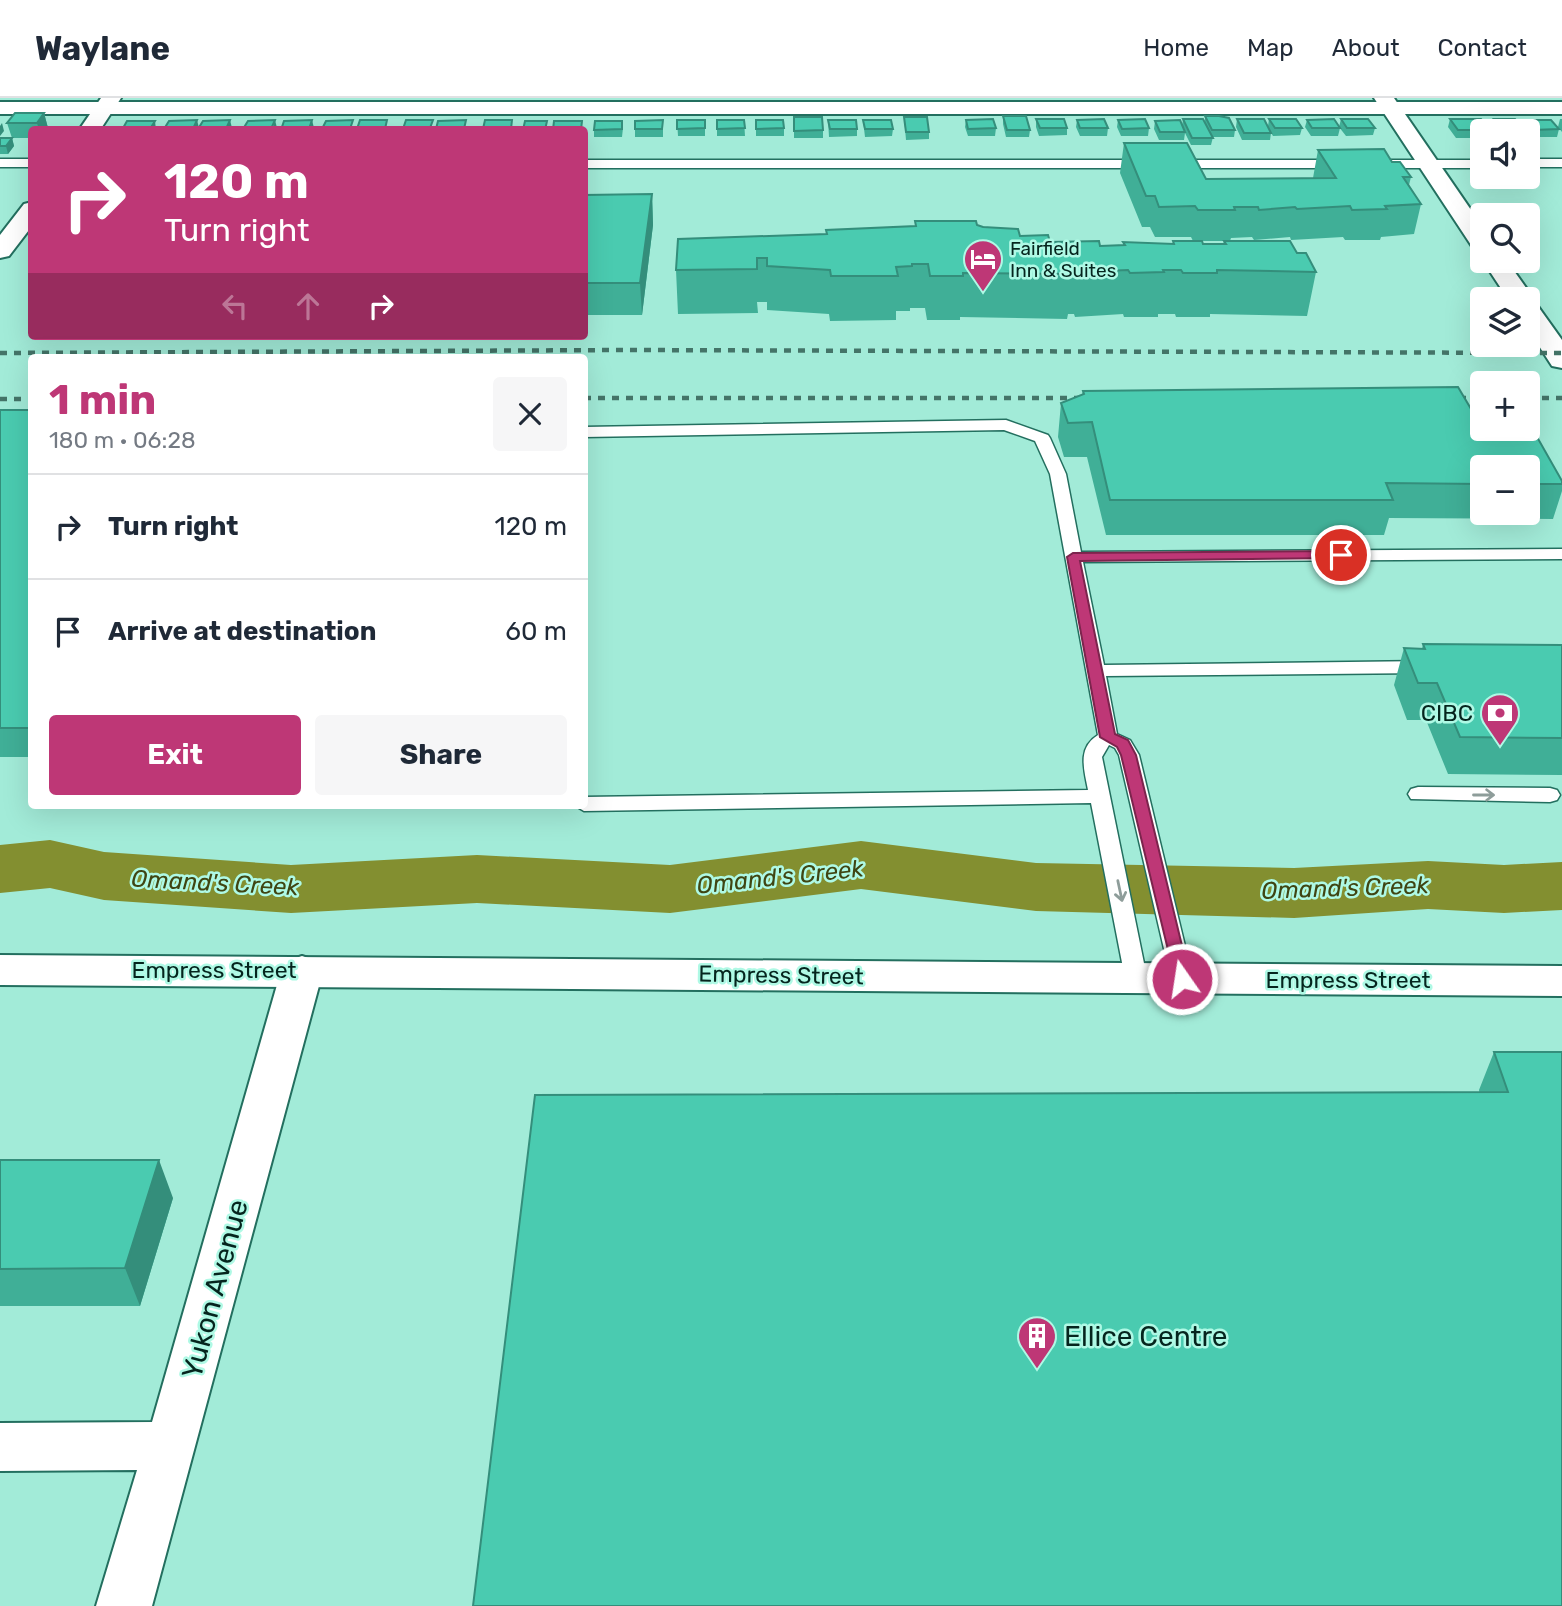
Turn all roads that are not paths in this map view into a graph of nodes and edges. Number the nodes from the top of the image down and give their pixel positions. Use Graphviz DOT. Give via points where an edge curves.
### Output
graph roads {
  1 [pos="108,103"];
  2 [pos="1388,103"];
  3 [pos="0,108"];
  4 [pos="1562,108"];
  5 [pos="92,126"];
  6 [pos="0,163"];
  7 [pos="28,163"];
  8 [pos="1470,163"];
  9 [pos="1540,163"];
  10 [pos="1562,163"];
  11 [pos="588,164"];
  12 [pos="1428,164"];
  13 [pos="28,214"];
  14 [pos="1470,225"];
  15 [pos="0,251"];
  16 [pos="1540,328"];
  17 [pos="1562,360"];
  18 [pos="588,432"];
  19 [pos="1562,554"];
  20 [pos="1073,557"];
  21 [pos="1441,667"];
  22 [pos="1094,671"];
  23 [pos="1108,737"];
  24 [pos="1418,794"];
  25 [pos="1550,795"];
  26 [pos="1100,796"];
  27 [pos="588,804"];
  28 [pos="0,970"];
  29 [pos="302,971"];
  30 [pos="1136,978"];
  31 [pos="1182,979"];
  32 [pos="1562,981"];
  33 [pos="171,1446"];
  34 [pos="0,1447"];
  35 [pos="124,1606"];
  1 -- 2 [label="street"];
  1 -- 3 [label="street"];
  1 -- 5 [label="street"];
  2 -- 4 [label="street"];
  2 -- 12 [label="street"];
  6 -- 7 [label="lane"];
  8 -- 12 [label="lane"];
  9 -- 10 [label="lane"];
  11 -- 12 [label="lane"];
  12 -- 14 [label="street"];
  13 -- 15 [label="street"];
  16 -- 17 [label="street"];
  18 -- 20 [label="lane" via="1006,425 1042,438 1058,474"];
  19 -- 20 [label="lane"];
  20 -- 22 [label="lane"];
  21 -- 22 [label="lane"];
  22 -- 23 [label="lane"];
  23 -- 26 [label="lane" via="1097,744 1092,757"];
  23 -- 31 [label="lane" via="1123,744 1129,755"];
  24 -- 25 [label="lane, one-way"];
  26 -- 27 [label="lane"];
  26 -- 30 [label="lane, one-way"];
  28 -- 29 [label="street, Empress Street"];
  29 -- 30 [label="street, Empress Street"];
  29 -- 33 [label="street, Yukon Avenue"];
  30 -- 31 [label="street, Empress Street"];
  31 -- 32 [label="street, Empress Street"];
  33 -- 34 [label="street"];
  33 -- 35 [label="street, Yukon Avenue"];
}
